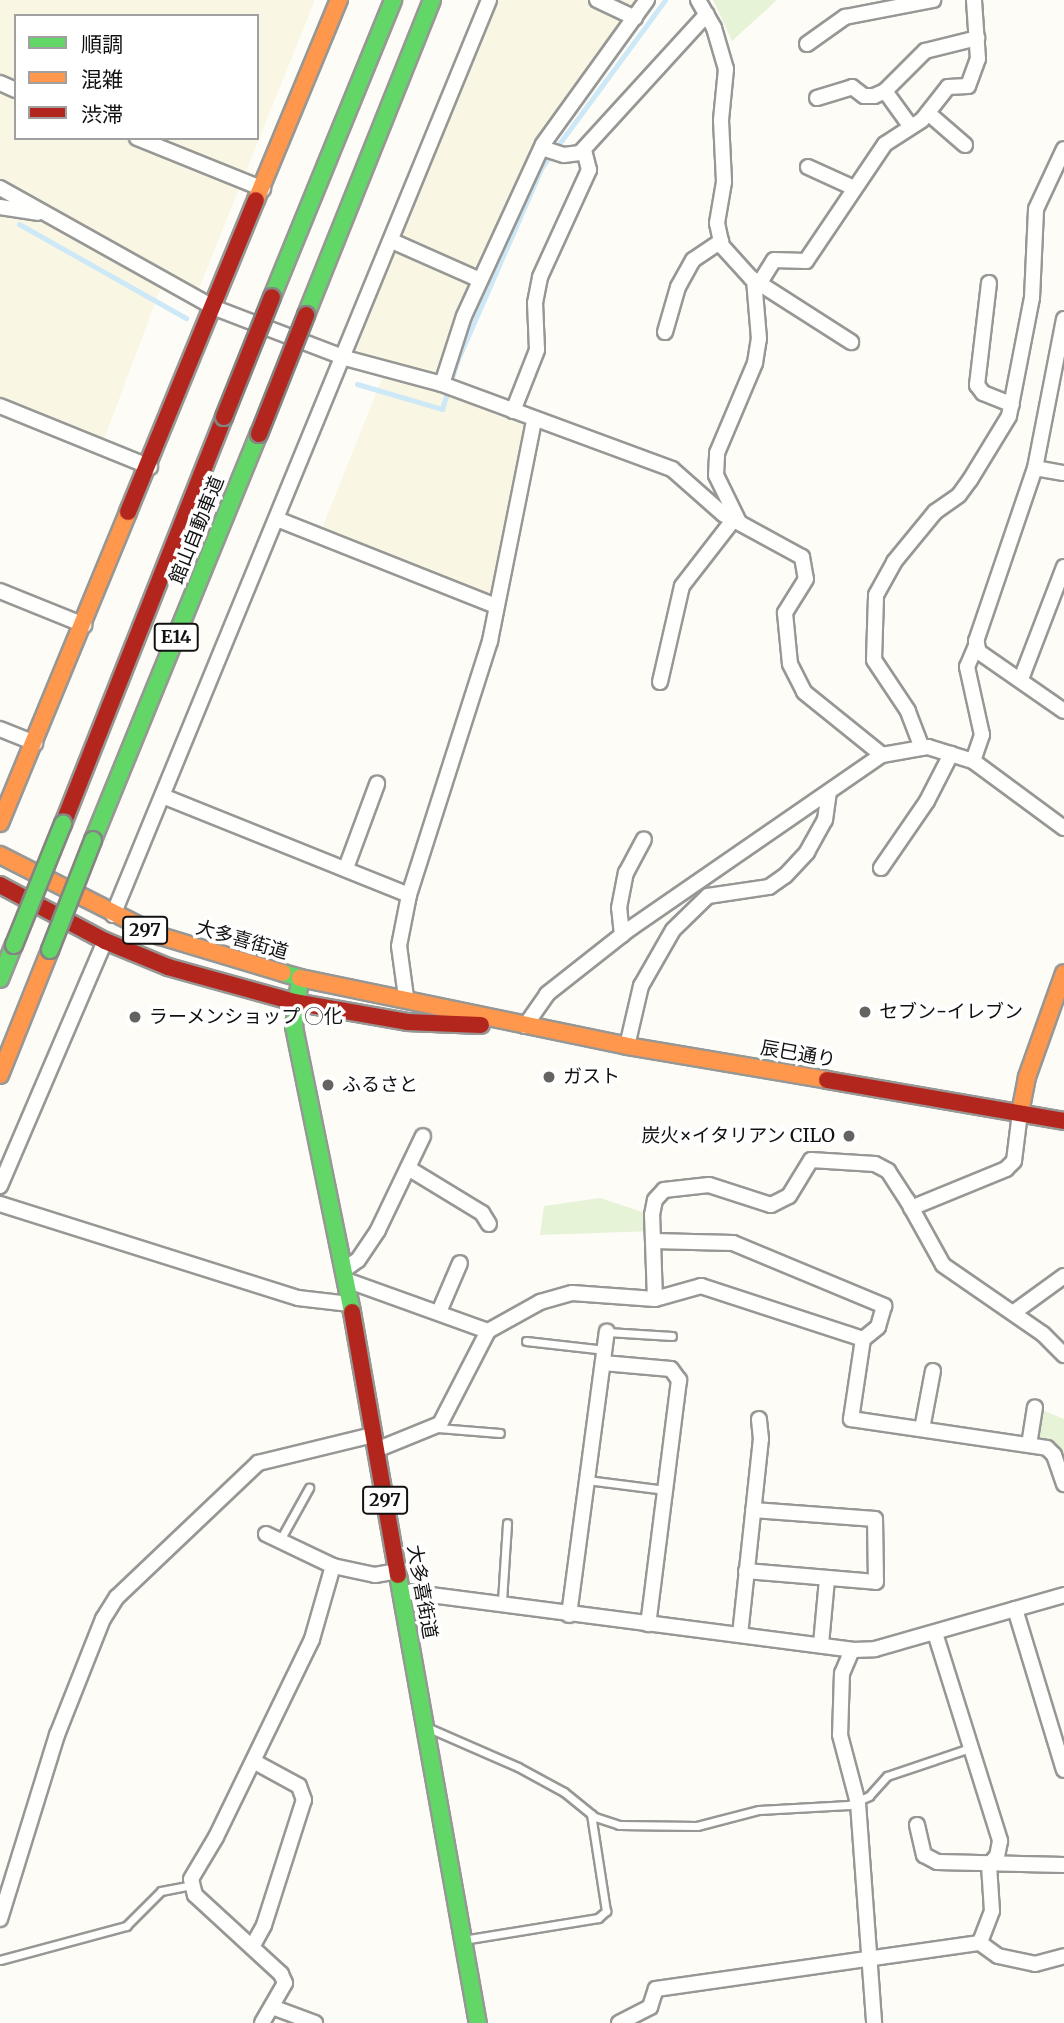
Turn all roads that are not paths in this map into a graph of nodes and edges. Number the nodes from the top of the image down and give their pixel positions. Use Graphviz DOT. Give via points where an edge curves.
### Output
graph roads {
  1 [pos="339,0"];
  2 [pos="393,0"];
  3 [pos="432,0"];
  4 [pos="489,0"];
  5 [pos="597,0"];
  6 [pos="647,0"];
  7 [pos="698,0"];
  8 [pos="933,0"];
  9 [pos="974,0"];
  10 [pos="707,14"];
  11 [pos="635,18"];
  12 [pos="977,38"];
  13 [pos="807,44"];
  14 [pos="885,91"];
  15 [pos="817,98"];
  16 [pos="928,113"];
  17 [pos="911,127"];
  18 [pos="142,140"];
  19 [pos="965,145"];
  20 [pos="542,148"];
  21 [pos="1064,149"];
  22 [pos="584,150"];
  23 [pos="808,167"];
  24 [pos="0,188"];
  25 [pos="854,188"];
  26 [pos="263,189"];
  27 [pos="0,207"];
  28 [pos="46,214"];
  29 [pos="392,241"];
  30 [pos="721,241"];
  31 [pos="480,280"];
  32 [pos="756,282"];
  33 [pos="989,283"];
  34 [pos="215,307"];
  35 [pos="1064,319"];
  36 [pos="664,332"];
  37 [pos="851,342"];
  38 [pos="345,358"];
  39 [pos="442,384"];
  40 [pos="1012,405"];
  41 [pos="0,406"];
  42 [pos="513,411"];
  43 [pos="534,419"];
  44 [pos="150,467"];
  45 [pos="1035,468"];
  46 [pos="1064,472"];
  47 [pos="277,519"];
  48 [pos="736,521"];
  49 [pos="1064,567"];
  50 [pos="0,591"];
  51 [pos="496,606"];
  52 [pos="84,625"];
  53 [pos="977,643"];
  54 [pos="1021,679"];
  55 [pos="660,682"];
  56 [pos="1064,711"];
  57 [pos="0,729"];
  58 [pos="35,743"];
  59 [pos="922,748"];
  60 [pos="951,754"];
  61 [pos="882,755"];
  62 [pos="973,761"];
  63 [pos="377,784"];
  64 [pos="828,793"];
  65 [pos="165,797"];
  66 [pos="0,823"];
  67 [pos="1064,828"];
  68 [pos="644,839"];
  69 [pos="0,855"];
  70 [pos="881,867"];
  71 [pos="346,868"];
  72 [pos="0,885"];
  73 [pos="409,895"];
  74 [pos="113,915"];
  75 [pos="622,936"];
  76 [pos="105,940"];
  77 [pos="1064,973"];
  78 [pos="300,978"];
  79 [pos="0,979"];
  80 [pos="406,997"];
  81 [pos="294,1002"];
  82 [pos="525,1027"];
  83 [pos="626,1046"];
  84 [pos="0,1075"];
  85 [pos="1020,1113"];
  86 [pos="1064,1121"];
  87 [pos="424,1136"];
  88 [pos="408,1168"];
  89 [pos="0,1186"];
  90 [pos="0,1204"];
  91 [pos="911,1208"];
  92 [pos="489,1224"];
  93 [pos="653,1241"];
  94 [pos="460,1263"];
  95 [pos="345,1275"];
  96 [pos="1064,1276"];
  97 [pos="655,1299"];
  98 [pos="350,1304"];
  99 [pos="439,1312"];
  100 [pos="1013,1313"];
  101 [pos="488,1331"];
  102 [pos="607,1332"];
  103 [pos="672,1336"];
  104 [pos="863,1339"];
  105 [pos="526,1341"];
  106 [pos="1064,1355"];
  107 [pos="604,1356"];
  108 [pos="933,1371"];
  109 [pos="1035,1407"];
  110 [pos="759,1419"];
  111 [pos="433,1427"];
  112 [pos="922,1429"];
  113 [pos="500,1433"];
  114 [pos="375,1442"];
  115 [pos="1029,1445"];
  116 [pos="587,1480"];
  117 [pos="1064,1483"];
  118 [pos="309,1488"];
  119 [pos="665,1490"];
  120 [pos="753,1510"];
  121 [pos="507,1523"];
  122 [pos="265,1534"];
  123 [pos="280,1540"];
  124 [pos="333,1566"];
  125 [pos="398,1571"];
  126 [pos="746,1571"];
  127 [pos="827,1579"];
  128 [pos="400,1591"];
  129 [pos="1064,1595"];
  130 [pos="502,1601"];
  131 [pos="1015,1609"];
  132 [pos="569,1615"];
  133 [pos="648,1624"];
  134 [pos="935,1633"];
  135 [pos="740,1634"];
  136 [pos="821,1644"];
  137 [pos="852,1650"];
  138 [pos="424,1726"];
  139 [pos="970,1748"];
  140 [pos="253,1761"];
  141 [pos="1063,1761"];
  142 [pos="858,1803"];
  143 [pos="591,1814"];
  144 [pos="917,1825"];
  145 [pos="995,1860"];
  146 [pos="1064,1865"];
  147 [pos="191,1885"];
  148 [pos="0,1919"];
  149 [pos="461,1940"];
  150 [pos="980,1944"];
  151 [pos="252,1947"];
  152 [pos="1064,1956"];
  153 [pos="871,1959"];
  154 [pos="0,1961"];
  155 [pos="272,2007"];
  156 [pos="262,2023"];
  157 [pos="315,2023"];
  158 [pos="478,2023"];
  159 [pos="619,2023"];
  160 [pos="874,2023"];
  1 -- 26 [label="main road"];
  2 -- 79 [label="main road, 館山自動車道 / E14, bridge"];
  3 -- 84 [label="main road, 館山自動車道 / E14, bridge"];
  4 -- 29 [label="street"];
  5 -- 11 [label="street"];
  6 -- 11 [label="street"];
  7 -- 10 [label="street"];
  8 -- 13 [label="street" via="845,17"];
  9 -- 12 [label="street"];
  10 -- 22 [label="street"];
  10 -- 30 [label="street" via="726,69 720,120 725,171 716,223"];
  11 -- 20 [label="street"];
  12 -- 14 [label="street" via="925,51"];
  12 -- 16 [label="street" via="974,77 968,86 948,87"];
  14 -- 15 [label="street" via="864,96 852,87"];
  14 -- 17 [label="street"];
  16 -- 17 [label="street"];
  16 -- 19 [label="street"];
  17 -- 25 [label="street" via="885,144"];
  18 -- 26 [label="street"];
  20 -- 22 [label="street" via="564,155"];
  20 -- 31 [label="street"];
  21 -- 40 [label="street" via="1036,209 1032,298"];
  22 -- 42 [label="street" via="589,170 540,277 535,303 537,351"];
  23 -- 25 [label="street"];
  24 -- 28 [label="street"];
  25 -- 32 [label="street" via="806,261 781,257"];
  26 -- 34 [label="main road"];
  27 -- 28 [label="street"];
  28 -- 34 [label="street"];
  29 -- 31 [label="street"];
  29 -- 38 [label="street"];
  30 -- 32 [label="street"];
  30 -- 36 [label="street" via="693,260 678,287"];
  31 -- 39 [label="street"];
  32 -- 37 [label="street"];
  32 -- 48 [label="street" via="759,339 755,363 717,453 716,475"];
  33 -- 40 [label="street" via="977,385 983,393"];
  34 -- 38 [label="street"];
  34 -- 44 [label="main road"];
  35 -- 45 [label="street"];
  38 -- 39 [label="street"];
  38 -- 47 [label="street"];
  39 -- 42 [label="street"];
  40 -- 59 [label="street" via="970,480 959,495 934,512 894,562 876,596 874,660 908,711"];
  41 -- 44 [label="street"];
  42 -- 43 [label="street"];
  43 -- 48 [label="street" via="671,469"];
  43 -- 51 [label="street"];
  44 -- 52 [label="main road"];
  45 -- 46 [label="street"];
  45 -- 53 [label="street"];
  47 -- 51 [label="street"];
  47 -- 65 [label="street"];
  48 -- 55 [label="street" via="682,586"];
  48 -- 61 [label="street" via="802,557 806,579 785,613 790,664 804,692"];
  49 -- 54 [label="street"];
  50 -- 52 [label="street"];
  51 -- 73 [label="street" via="490,641"];
  52 -- 58 [label="main road"];
  53 -- 54 [label="street" via="979,652"];
  53 -- 62 [label="street" via="967,667 982,734"];
  54 -- 56 [label="street"];
  57 -- 58 [label="street"];
  58 -- 66 [label="main road"];
  59 -- 60 [label="street"];
  59 -- 61 [label="street"];
  60 -- 62 [label="street"];
  60 -- 70 [label="street" via="927,801"];
  61 -- 64 [label="street"];
  62 -- 67 [label="street"];
  63 -- 71 [label="street"];
  64 -- 75 [label="street"];
  64 -- 83 [label="street" via="825,820 807,852 785,876 769,887 708,896 673,930 641,985"];
  65 -- 71 [label="street"];
  65 -- 74 [label="street"];
  68 -- 75 [label="street" via="626,873 620,908"];
  69 -- 74 [label="main road, 大多喜街道 / 297"];
  71 -- 73 [label="street"];
  72 -- 76 [label="main road, 297"];
  73 -- 80 [label="street" via="399,946"];
  74 -- 78 [label="main road, 大多喜街道 / 297" via="186,946"];
  75 -- 82 [label="street" via="547,994"];
  76 -- 81 [label="main road, 297" via="219,985"];
  76 -- 89 [label="street"];
  77 -- 85 [label="main road" via="1027,1077"];
  78 -- 80 [label="main road, 辰巳通り"];
  78 -- 81 [label="main road, 大多喜街道 / 297"];
  80 -- 82 [label="main road, 辰巳通り"];
  81 -- 82 [label="main road, 辰巳通り" via="407,1022"];
  81 -- 95 [label="main road, 大多喜街道 / 297" via="294,1027"];
  82 -- 83 [label="main road, 辰巳通り"];
  83 -- 85 [label="main road, 辰巳通り"];
  85 -- 86 [label="main road, 辰巳通り"];
  85 -- 91 [label="street" via="1014,1161 1006,1169"];
  87 -- 88 [label="street"];
  88 -- 92 [label="street" via="482,1213"];
  88 -- 95 [label="street" via="378,1230"];
  90 -- 98 [label="street" via="298,1298"];
  91 -- 93 [label="street" via="888,1171 875,1164 811,1160 789,1196 771,1205 709,1185 664,1191 655,1200"];
  91 -- 100 [label="street" via="943,1265"];
  93 -- 97 [label="street"];
  93 -- 104 [label="street" via="733,1243 884,1306 878,1326"];
  94 -- 99 [label="street"];
  95 -- 98 [label="main road, 大多喜街道 / 297"];
  95 -- 99 [label="street"];
  96 -- 100 [label="street"];
  97 -- 101 [label="street" via="572,1293 540,1302"];
  97 -- 104 [label="street" via="701,1286"];
  98 -- 114 [label="main road, 大多喜街道 / 297"];
  99 -- 101 [label="street"];
  100 -- 106 [label="street"];
  101 -- 111 [label="street" via="440,1424"];
  102 -- 103 [label="lane"];
  102 -- 107 [label="street"];
  104 -- 112 [label="street" via="851,1419"];
  105 -- 107 [label="lane"];
  107 -- 116 [label="street"];
  107 -- 119 [label="street" via="676,1372 679,1380"];
  108 -- 112 [label="street"];
  109 -- 115 [label="street"];
  110 -- 120 [label="street"];
  111 -- 113 [label="lane"];
  111 -- 114 [label="street"];
  112 -- 115 [label="street"];
  114 -- 125 [label="main road, 大多喜街道 / 297"];
  114 -- 148 [label="street" via="258,1463 117,1597 103,1619 57,1735"];
  115 -- 117 [label="street" via="1054,1455"];
  116 -- 119 [label="lane"];
  116 -- 132 [label="street"];
  118 -- 123 [label="lane"];
  119 -- 133 [label="street"];
  120 -- 126 [label="street"];
  120 -- 127 [label="street" via="875,1519 876,1582"];
  121 -- 130 [label="lane"];
  122 -- 123 [label="street"];
  123 -- 124 [label="street"];
  124 -- 125 [label="street" via="375,1575"];
  124 -- 140 [label="street" via="312,1639"];
  125 -- 128 [label="main road, 大多喜街道 / 297"];
  126 -- 127 [label="street"];
  126 -- 135 [label="street"];
  127 -- 136 [label="street"];
  128 -- 130 [label="street"];
  128 -- 138 [label="main road, 大多喜街道 / 297"];
  129 -- 131 [label="street"];
  130 -- 132 [label="street"];
  131 -- 134 [label="street"];
  131 -- 141 [label="street"];
  132 -- 133 [label="street"];
  133 -- 135 [label="street"];
  134 -- 137 [label="street"];
  134 -- 139 [label="street"];
  135 -- 136 [label="street"];
  136 -- 137 [label="street"];
  137 -- 142 [label="street" via="842,1672 840,1735"];
  138 -- 143 [label="lane" via="518,1767 564,1792"];
  138 -- 149 [label="main road, 大多喜街道 / 297"];
  139 -- 142 [label="lane" via="887,1776"];
  139 -- 145 [label="street" via="1000,1841"];
  140 -- 147 [label="street"];
  140 -- 151 [label="street" via="299,1786 303,1800 264,1925"];
  142 -- 143 [label="lane" via="759,1810 697,1826 619,1825"];
  142 -- 153 [label="street"];
  143 -- 149 [label="lane" via="606,1911 598,1918"];
  144 -- 145 [label="street" via="923,1855 929,1859"];
  145 -- 146 [label="street"];
  145 -- 150 [label="street" via="989,1865 992,1910"];
  147 -- 151 [label="street" via="195,1895"];
  147 -- 154 [label="lane" via="161,1891 126,1926"];
  149 -- 158 [label="main road, 大多喜街道 / 297"];
  150 -- 152 [label="street" via="998,1956 1035,1964"];
  150 -- 153 [label="street"];
  151 -- 155 [label="street" via="285,1983"];
  153 -- 159 [label="street" via="656,1989 650,2007"];
  153 -- 160 [label="street"];
  155 -- 156 [label="street"];
  155 -- 157 [label="street"];
}
